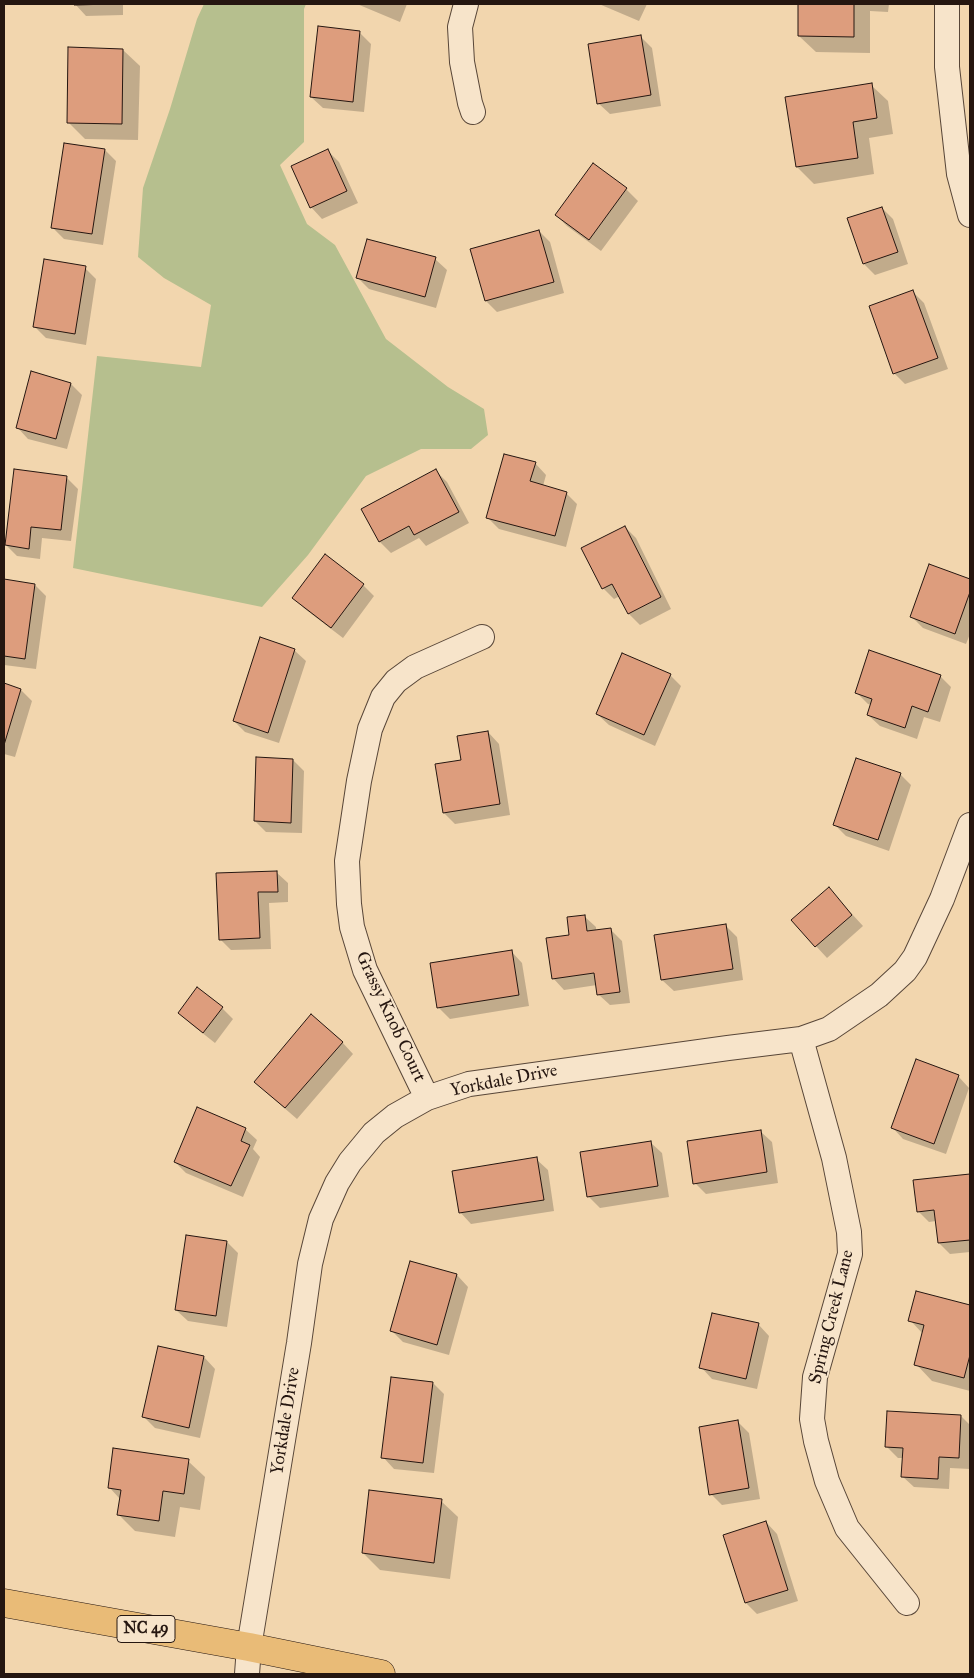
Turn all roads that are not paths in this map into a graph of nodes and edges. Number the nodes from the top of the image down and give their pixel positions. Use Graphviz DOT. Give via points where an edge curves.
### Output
graph roads {
  1 [pos="466,4"];
  2 [pos="947,4"];
  3 [pos="474,112"];
  4 [pos="970,215"];
  5 [pos="482,637"];
  6 [pos="970,825"];
  7 [pos="801,1040"];
  8 [pos="428,1098"];
  9 [pos="4,1602"];
  10 [pos="907,1603"];
  11 [pos="249,1647"];
  12 [pos="247,1674"];
  13 [pos="381,1674"];
  1 -- 3 [label="street" via="460,26 462,62"];
  2 -- 4 [label="street" via="949,86 959,174"];
  5 -- 8 [label="street, Grassy Knob Court" via="415,667 383,696 370,729 347,861 348,904 365,970"];
  6 -- 7 [label="street, Yorkdale Drive" via="942,899 905,971 879,995 829,1029"];
  7 -- 8 [label="street, Yorkdale Drive" via="511,1077 469,1084"];
  7 -- 10 [label="street, Spring Creek Lane" via="834,1158 849,1232 850,1254 814,1377 812,1419 816,1441 827,1481 847,1528"];
  8 -- 11 [label="street, Yorkdale Drive" via="395,1116 374,1133 337,1183 321,1219 310,1264"];
  9 -- 11 [label="main road, NC 49"];
  11 -- 12 [label="street, Yorkdale Drive"];
  11 -- 13 [label="main road, NC 49"];
}
